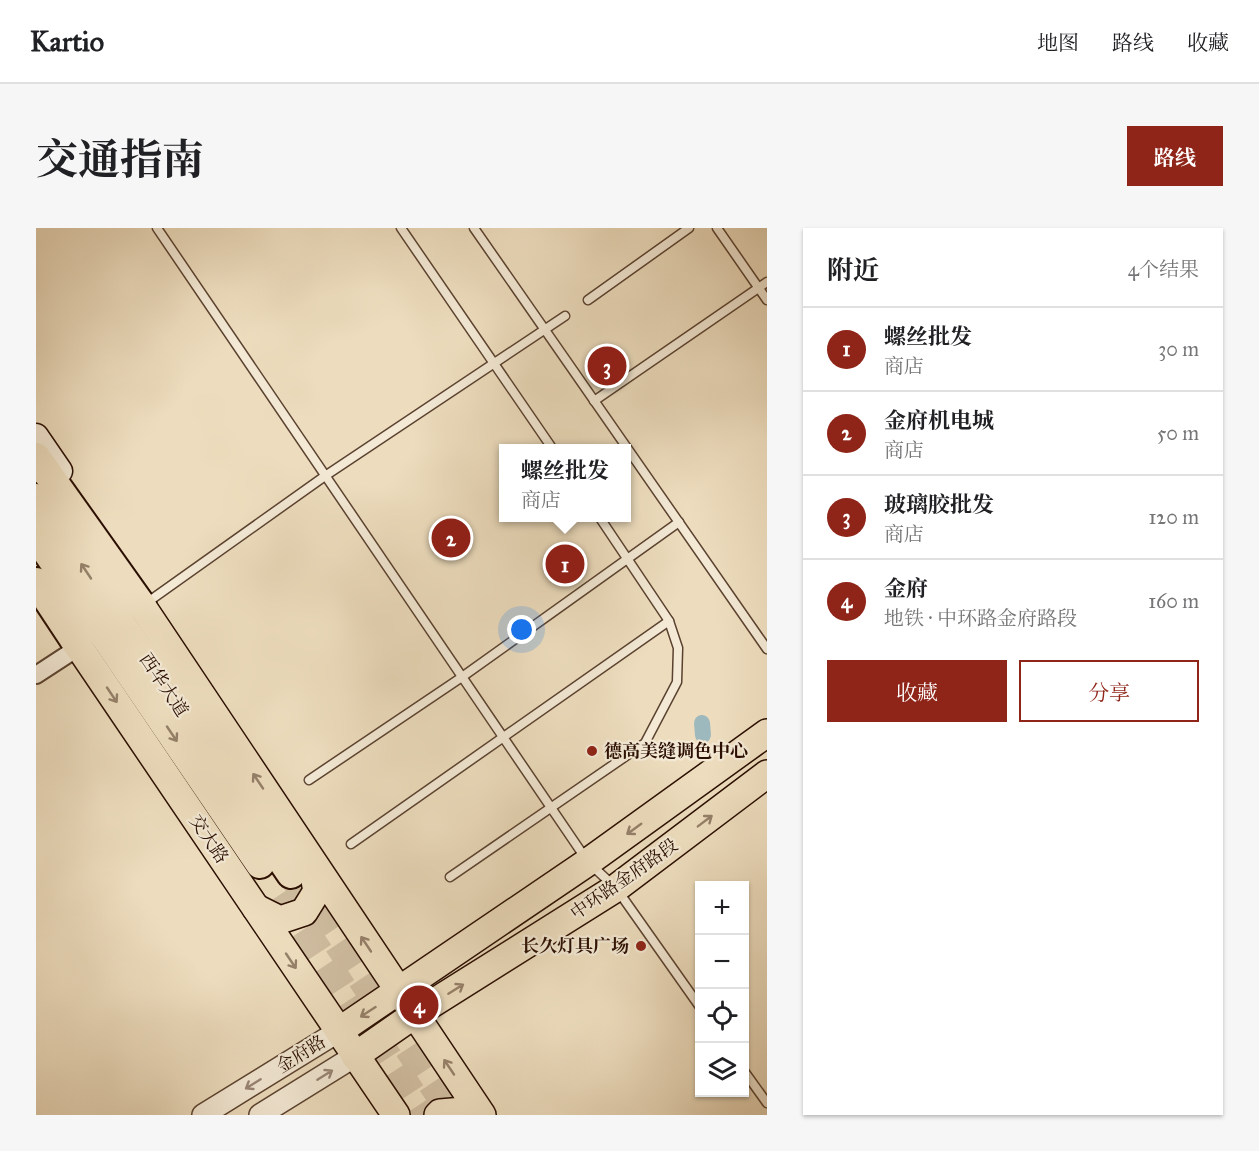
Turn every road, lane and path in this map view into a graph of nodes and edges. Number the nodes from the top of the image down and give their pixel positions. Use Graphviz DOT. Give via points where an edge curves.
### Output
graph roads {
  1 [pos="157,228"];
  2 [pos="401,228"];
  3 [pos="474,228"];
  4 [pos="689,228"];
  5 [pos="717,228"];
  6 [pos="767,282"];
  7 [pos="759,287"];
  8 [pos="588,300"];
  9 [pos="767,300"];
  10 [pos="565,316"];
  11 [pos="545,330"];
  12 [pos="493,364"];
  13 [pos="594,401"];
  14 [pos="36,436"];
  15 [pos="549,444"];
  16 [pos="624,444"];
  17 [pos="631,454"];
  18 [pos="36,457"];
  19 [pos="325,476"];
  20 [pos="36,498"];
  21 [pos="603,522"];
  22 [pos="679,522"];
  23 [pos="36,536"];
  24 [pos="628,558"];
  25 [pos="36,582"];
  26 [pos="36,599"];
  27 [pos="669,621"];
  28 [pos="111,627"];
  29 [pos="767,650"];
  30 [pos="36,675"];
  31 [pos="462,677"];
  32 [pos="767,733"];
  33 [pos="504,739"];
  34 [pos="767,774"];
  35 [pos="309,780"];
  36 [pos="551,807"];
  37 [pos="351,844"];
  38 [pos="588,862"];
  39 [pos="293,875"];
  40 [pos="450,877"];
  41 [pos="616,888"];
  42 [pos="256,908"];
  43 [pos="398,992"];
  44 [pos="695,1001"];
  45 [pos="414,1015"];
  46 [pos="339,1031"];
  47 [pos="355,1056"];
  48 [pos="749,1078"];
  49 [pos="767,1103"];
  50 [pos="203,1115"];
  51 [pos="260,1115"];
  52 [pos="396,1115"];
  53 [pos="438,1115"];
  54 [pos="475,1115"];
  55 [pos="482,1115"];
  1 -- 19 [label="lane"];
  2 -- 12 [label="lane"];
  3 -- 11 [label="lane"];
  4 -- 8 [label="lane"];
  5 -- 7 [label="lane"];
  6 -- 7 [label="lane"];
  7 -- 9 [label="lane"];
  7 -- 13 [label="lane"];
  10 -- 11 [label="lane"];
  11 -- 12 [label="lane"];
  11 -- 13 [label="lane"];
  12 -- 15 [label="lane"];
  12 -- 19 [label="lane"];
  13 -- 16 [label="lane"];
  14 -- 28 [label="main road" via="80,501"];
  17 -- 22 [label="lane"];
  18 -- 28 [label="highway" via="84,525"];
  19 -- 28 [label="lane"];
  19 -- 31 [label="lane"];
  28 -- 20 [label="highway, 西华大道, one-way"];
  21 -- 24 [label="lane"];
  22 -- 24 [label="lane"];
  22 -- 29 [label="lane"];
  23 -- 28 [label="highway, 西华大道"];
  24 -- 27 [label="lane"];
  24 -- 31 [label="lane"];
  25 -- 28 [label="highway"];
  26 -- 28 [label="main road"];
  27 -- 33 [label="lane"];
  27 -- 36 [label="lane" via="678,648 677,682 645,743"];
  28 -- 30 [label="street"];
  28 -- 39 [label="highway, 西华大道"];
  39 -- 28 [label="main road, one-way"];
  28 -- 42 [label="main road, 交大路, one-way"];
  31 -- 33 [label="lane"];
  31 -- 35 [label="lane"];
  32 -- 38 [label="main road, 中环路金府路段, one-way"];
  33 -- 36 [label="lane"];
  33 -- 37 [label="lane"];
  41 -- 34 [label="main road, 中环路金府路段, one-way"];
  36 -- 38 [label="lane"];
  36 -- 40 [label="lane"];
  38 -- 41 [label="lane"];
  38 -- 43 [label="main road, 中环路金府路段"];
  39 -- 42 [label="main road" via="317,891 304,912 280,920"];
  43 -- 39 [label="main road, one-way"];
  41 -- 44 [label="lane"];
  45 -- 41 [label="main road, 中环路金府路段, one-way"];
  42 -- 46 [label="main road, 交大路, one-way"];
  43 -- 45 [label="main road"];
  43 -- 46 [label="main road, 金府路, one-way"];
  45 -- 47 [label="main road, 中环路金府路段"];
  55 -- 45 [label="main road, one-way"];
  46 -- 47 [label="main road, 交大路"];
  46 -- 50 [label="street, 金府路, one-way"];
  51 -- 47 [label="street, 金府路, one-way"];
  47 -- 52 [label="main road, 交大路"];
  48 -- 49 [label="lane"];
  53 -- 54 [label="main road" via="464,1111"];
}
